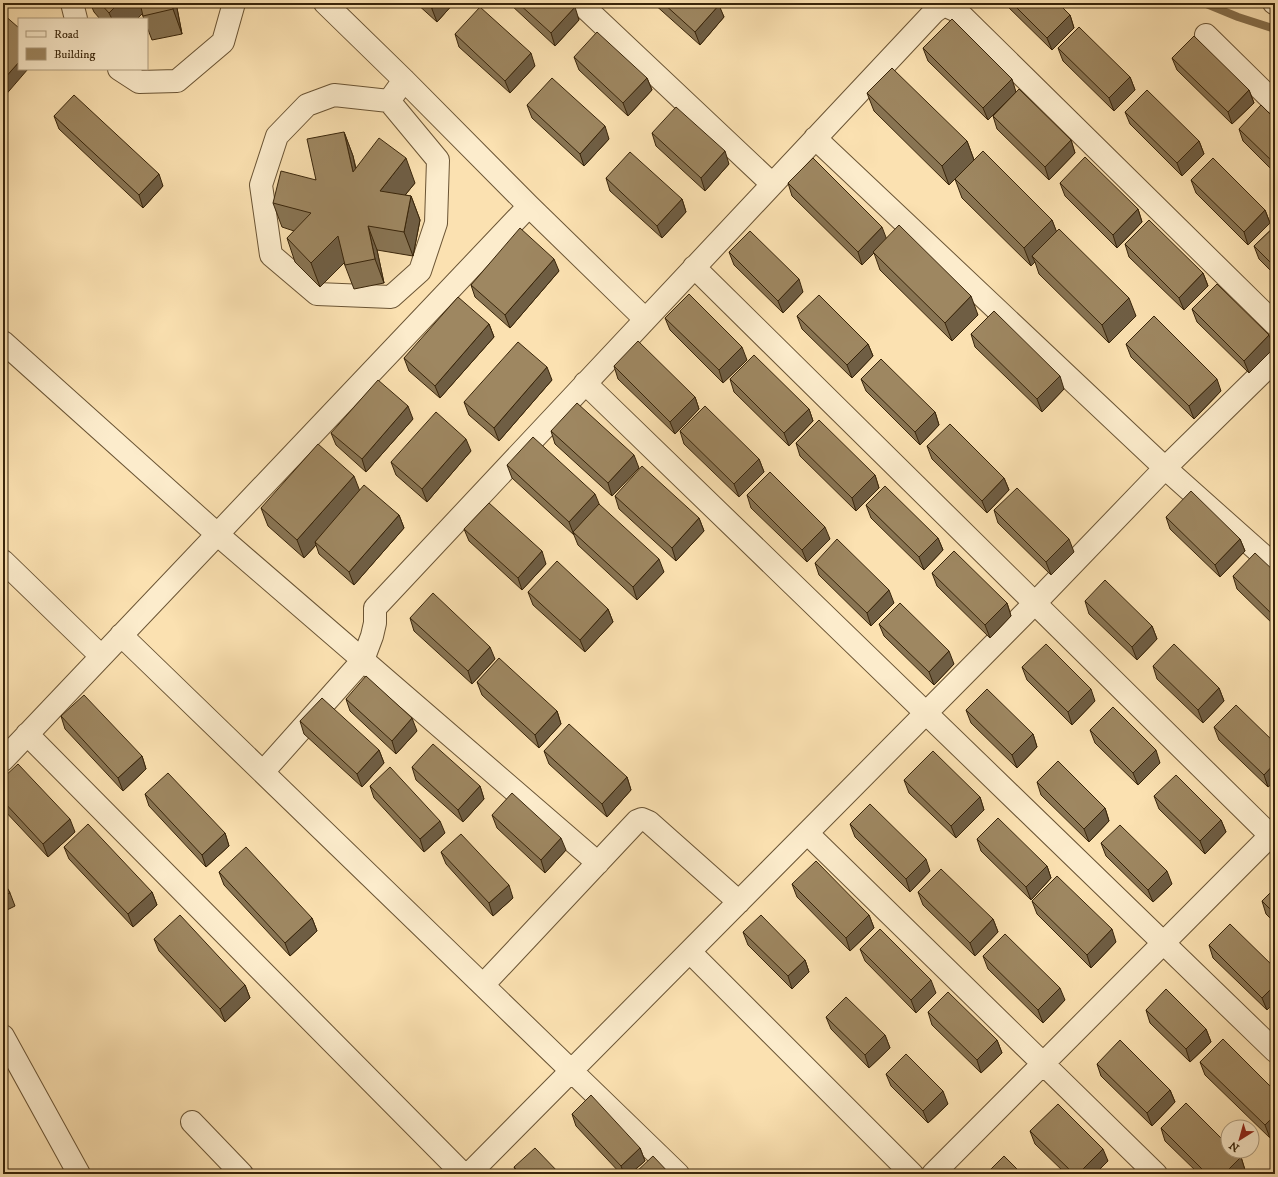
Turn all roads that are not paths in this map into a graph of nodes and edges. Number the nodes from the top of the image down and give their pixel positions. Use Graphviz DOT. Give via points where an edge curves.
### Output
graph roads {
  1 [pos="72,3"];
  2 [pos="234,3"];
  3 [pos="325,3"];
  4 [pos="580,3"];
  5 [pos="76,18"];
  6 [pos="1206,35"];
  7 [pos="121,70"];
  8 [pos="404,80"];
  9 [pos="389,101"];
  10 [pos="1275,103"];
  11 [pos="815,138"];
  12 [pos="772,184"];
  13 [pos="529,206"];
  14 [pos="694,267"];
  15 [pos="645,319"];
  16 [pos="1275,324"];
  17 [pos="3,342"];
  18 [pos="1275,360"];
  19 [pos="585,383"];
  20 [pos="1166,468"];
  21 [pos="217,534"];
  22 [pos="3,561"];
  23 [pos="1275,566"];
  24 [pos="1035,603"];
  25 [pos="121,635"];
  26 [pos="102,656"];
  27 [pos="363,660"];
  28 [pos="926,713"];
  29 [pos="27,734"];
  30 [pos="3,760"];
  31 [pos="263,772"];
  32 [pos="807,833"];
  33 [pos="1273,835"];
  34 [pos="598,863"];
  35 [pos="739,902"];
  36 [pos="1163,943"];
  37 [pos="690,952"];
  38 [pos="483,985"];
  39 [pos="3,1036"];
  40 [pos="1275,1051"];
  41 [pos="1043,1063"];
  42 [pos="572,1071"];
  43 [pos="192,1122"];
  44 [pos="79,1174"];
  45 [pos="242,1174"];
  46 [pos="463,1174"];
  47 [pos="470,1174"];
  48 [pos="678,1174"];
  49 [pos="912,1174"];
  50 [pos="933,1174"];
  51 [pos="1156,1174"];
  1 -- 5 [label="street"];
  2 -- 7 [label="street" via="223,42 177,81 139,82"];
  3 -- 8 [label="street"];
  4 -- 12 [label="street"];
  6 -- 10 [label="street"];
  8 -- 9 [label="street"];
  8 -- 13 [label="street"];
  9 -- 9 [label="street" via="438,160 436,223 420,271 391,297 317,294 271,256 261,185 277,136 307,105 334,95"];
  11 -- 12 [label="street"];
  11 -- 16 [label="street" via="934,12 944,5 957,11"];
  11 -- 20 [label="street"];
  12 -- 14 [label="street"];
  13 -- 15 [label="street"];
  13 -- 21 [label="street"];
  14 -- 15 [label="street"];
  14 -- 24 [label="street"];
  15 -- 19 [label="street"];
  17 -- 21 [label="street"];
  18 -- 20 [label="street"];
  19 -- 27 [label="street" via="375,608 372,636"];
  19 -- 28 [label="street"];
  20 -- 23 [label="street"];
  20 -- 24 [label="street"];
  21 -- 25 [label="street"];
  21 -- 27 [label="street"];
  22 -- 26 [label="street"];
  24 -- 28 [label="street"];
  24 -- 33 [label="street"];
  25 -- 26 [label="street"];
  25 -- 31 [label="street"];
  26 -- 29 [label="street"];
  27 -- 31 [label="street"];
  27 -- 34 [label="street"];
  28 -- 32 [label="street"];
  28 -- 36 [label="street"];
  29 -- 30 [label="street"];
  29 -- 46 [label="street"];
  31 -- 38 [label="street"];
  32 -- 35 [label="street"];
  32 -- 41 [label="street"];
  33 -- 36 [label="street"];
  34 -- 35 [label="street" via="637,821 642,820 649,822"];
  34 -- 38 [label="street"];
  35 -- 37 [label="street"];
  36 -- 40 [label="street"];
  36 -- 41 [label="street"];
  37 -- 42 [label="street"];
  37 -- 49 [label="street"];
  38 -- 42 [label="street"];
  39 -- 44 [label="street"];
  41 -- 50 [label="street"];
  41 -- 51 [label="street"];
  42 -- 47 [label="street"];
  42 -- 48 [label="street"];
  43 -- 45 [label="street"];
}
